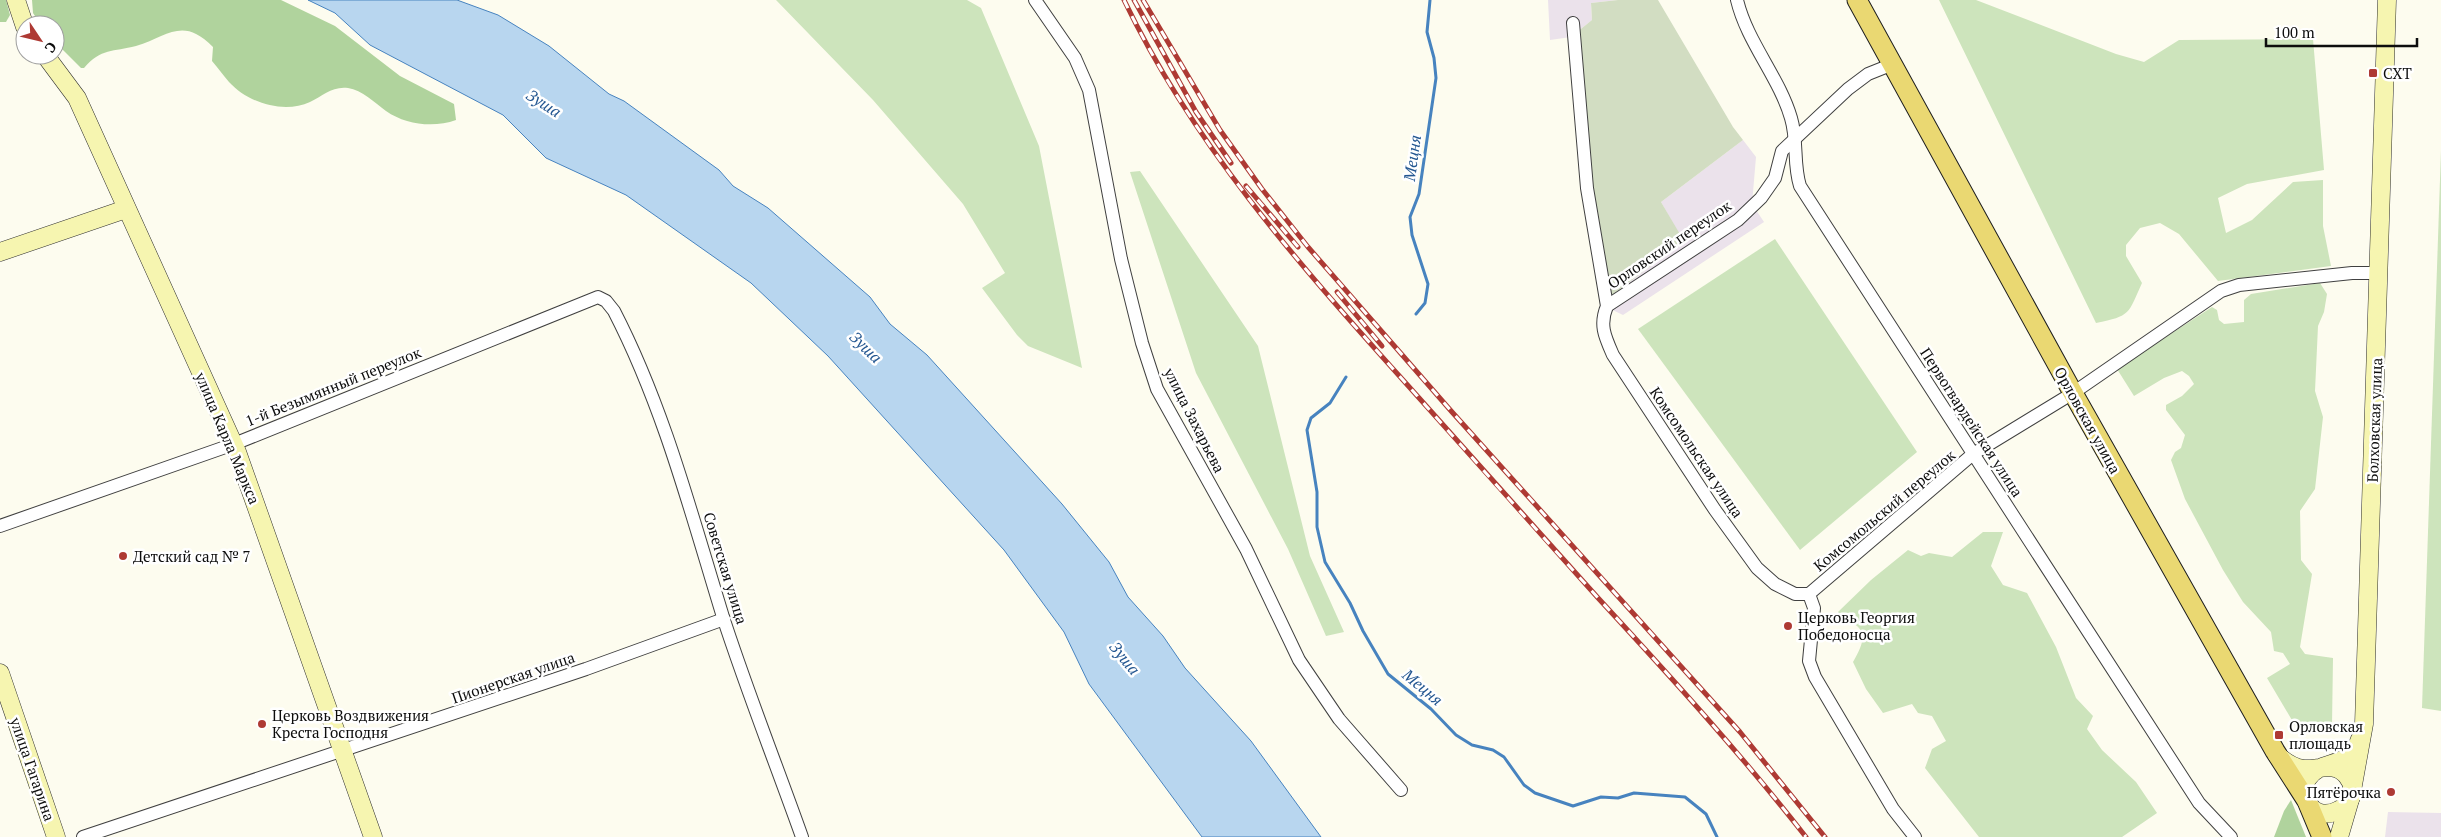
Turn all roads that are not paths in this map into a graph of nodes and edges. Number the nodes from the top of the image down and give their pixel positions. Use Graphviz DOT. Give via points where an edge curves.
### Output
graph roads {
  1 [pos="1035,0"];
  2 [pos="1737,0"];
  3 [pos="1857,0"];
  4 [pos="2387,0"];
  5 [pos="17,1"];
  6 [pos="21,15"];
  7 [pos="1573,24"];
  8 [pos="1893,64"];
  9 [pos="52,65"];
  10 [pos="1796,139"];
  11 [pos="126,209"];
  12 [pos="0,252"];
  13 [pos="2380,273"];
  14 [pos="1607,306"];
  15 [pos="614,311"];
  16 [pos="2073,393"];
  17 [pos="234,444"];
  18 [pos="1973,454"];
  19 [pos="0,526"];
  20 [pos="1809,594"];
  21 [pos="724,619"];
  22 [pos="0,673"];
  23 [pos="2364,724"];
  24 [pos="344,750"];
  25 [pos="2277,754"];
  26 [pos="2328,766"];
  27 [pos="1401,790"];
  28 [pos="2351,796"];
  29 [pos="2306,801"];
  30 [pos="56,837"];
  31 [pos="83,837"];
  32 [pos="373,837"];
  33 [pos="802,837"];
  34 [pos="1915,837"];
  35 [pos="2231,837"];
  36 [pos="2322,837"];
  37 [pos="2339,837"];
  1 -- 27 [label="street, улица Захарьева" via="1075,58 1089,90 1121,259 1142,343 1158,389 1246,549 1299,660 1339,719"];
  2 -- 10 [label="street, Первогвардейская улица" via="1791,117"];
  3 -- 8 [label="main road, Орловская улица"];
  4 -- 13 [label="main road, Болховская улица"];
  5 -- 6 [label="main road"];
  7 -- 14 [label="street, Комсомольская улица" via="1587,188"];
  8 -- 10 [label="street, Орловский переулок" via="1868,74 1848,89"];
  8 -- 16 [label="main road, Орловская улица"];
  9 -- 11 [label="main road, улица Карла Маркса" via="77,98"];
  10 -- 14 [label="street, Орловский переулок" via="1782,151 1775,178 1761,198 1738,220"];
  10 -- 18 [label="street, Первогвардейская улица" via="1795,171 1800,186"];
  11 -- 12 [label="main road"];
  11 -- 17 [label="main road, улица Карла Маркса"];
  13 -- 16 [label="street, Комсомольский переулок" via="2230,286"];
  13 -- 23 [label="main road, Болховская улица"];
  14 -- 20 [label="street, Комсомольская улица" via="1602,318 1604,334 1613,355 1715,510 1757,568 1775,584 1795,594"];
  15 -- 17 [label="street, 1-й Безымянный переулок" via="598,297"];
  15 -- 21 [label="street, Советская улица" via="655,400"];
  16 -- 18 [label="street, Комсомольский переулок"];
  16 -- 25 [label="main road, Орловская улица"];
  17 -- 19 [label="street, 1-й Безымянный переулок"];
  17 -- 24 [label="main road, улица Карла Маркса"];
  18 -- 20 [label="street, Комсомольский переулок"];
  18 -- 35 [label="street, Первогвардейская улица" via="2199,803"];
  20 -- 34 [label="street" via="1814,608 1809,661 1815,677 1893,809"];
  21 -- 24 [label="street, Пионерская улица"];
  21 -- 33 [label="street, Советская улица"];
  22 -- 30 [label="main road, улица Гагарина"];
  23 -- 26 [label="main road" via="2360,742 2354,751 2342,761"];
  23 -- 28 [label="main road, Болховская улица"];
  24 -- 31 [label="street, Пионерская улица"];
  24 -- 32 [label="main road, улица Карла Маркса"];
  25 -- 26 [label="main road" via="2305,769"];
  25 -- 29 [label="main road, Орловская улица"];
  26 -- 28 [label="main road" via="2347,776"];
  26 -- 29 [label="main road" via="2318,768 2306,780"];
  28 -- 29 [label="main road" via="2342,810 2331,814 2313,809"];
  28 -- 37 [label="main road, Болховская улица"];
  29 -- 36 [label="main road, Орловская улица"];
}
